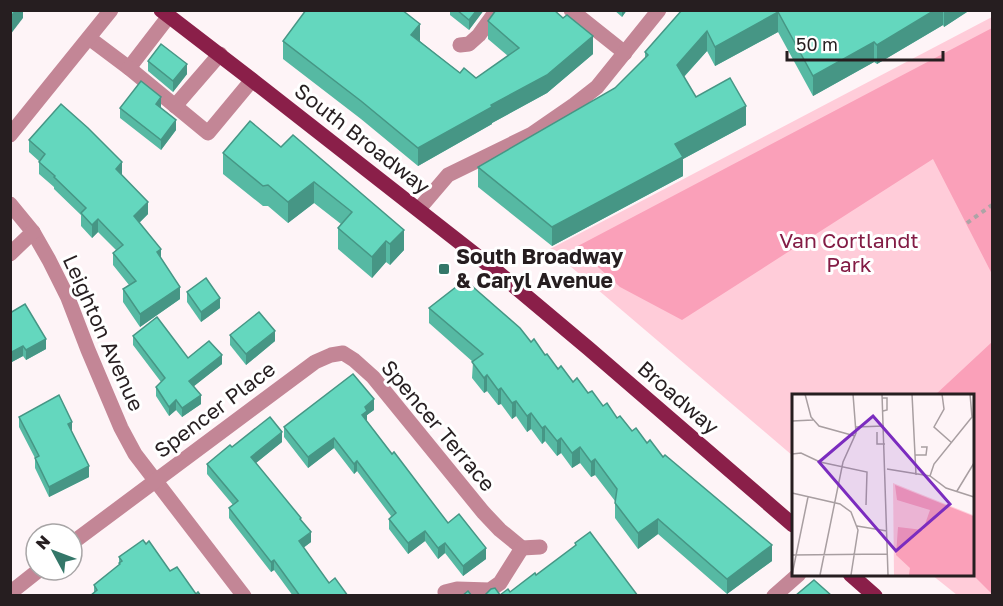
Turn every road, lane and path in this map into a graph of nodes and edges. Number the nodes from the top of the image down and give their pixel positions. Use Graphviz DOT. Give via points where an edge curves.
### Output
graph roads {
  1 [pos="111,10"];
  2 [pos="497,10"];
  3 [pos="571,10"];
  4 [pos="660,10"];
  5 [pos="165,14"];
  6 [pos="89,38"];
  7 [pos="460,45"];
  8 [pos="625,52"];
  9 [pos="220,54"];
  10 [pos="129,68"];
  11 [pos="252,80"];
  12 [pos="175,106"];
  13 [pos="10,135"];
  14 [pos="10,204"];
  15 [pos="993,205"];
  16 [pos="419,209"];
  17 [pos="967,223"];
  18 [pos="33,232"];
  19 [pos="10,254"];
  20 [pos="535,304"];
  21 [pos="300,373"];
  22 [pos="155,481"];
  23 [pos="792,524"];
  24 [pos="84,534"];
  25 [pos="540,547"];
  26 [pos="522,548"];
  27 [pos="797,576"];
  28 [pos="852,576"];
  29 [pos="24,582"];
  30 [pos="445,592"];
  31 [pos="10,593"];
  32 [pos="244,596"];
  33 [pos="774,596"];
  34 [pos="875,596"];
  1 -- 6 [label="street"];
  2 -- 7 [label="street" via="479,35 469,44"];
  3 -- 8 [label="street"];
  4 -- 8 [label="street"];
  5 -- 9 [label="main road, South Broadway"];
  5 -- 10 [label="street"];
  6 -- 10 [label="street"];
  6 -- 13 [label="street"];
  8 -- 16 [label="street" via="597,87 574,105 532,134 448,175"];
  9 -- 11 [label="main road, South Broadway"];
  9 -- 12 [label="street"];
  10 -- 12 [label="street"];
  11 -- 12 [label="street" via="208,133"];
  11 -- 16 [label="main road, South Broadway"];
  14 -- 18 [label="street, Leighton Avenue"];
  15 -- 17 [label="path"];
  16 -- 20 [label="main road, South Broadway"];
  18 -- 19 [label="street"];
  18 -- 22 [label="street, Leighton Avenue" via="68,298 121,428"];
  20 -- 23 [label="main road, Broadway"];
  21 -- 22 [label="street, Spencer Place"];
  21 -- 26 [label="street, Spencer Terrace" via="331,355 343,353 354,360 373,377 483,512"];
  22 -- 24 [label="street, Spencer Place"];
  22 -- 32 [label="street, Leighton Avenue"];
  25 -- 26 [label="street"];
  26 -- 30 [label="street" via="500,583 490,590"];
  27 -- 33 [label="street"];
  28 -- 34 [label="main road"];
  29 -- 31 [label="street"];
}
